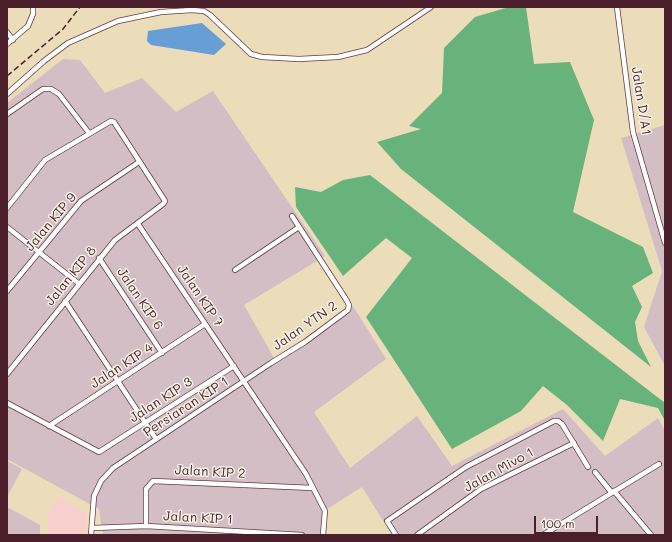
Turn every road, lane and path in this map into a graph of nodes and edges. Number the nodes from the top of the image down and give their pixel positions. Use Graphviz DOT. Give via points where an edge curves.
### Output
graph roads {
  1 [pos="33,7"];
  2 [pos="431,7"];
  3 [pos="617,7"];
  4 [pos="161,9"];
  5 [pos="7,32"];
  6 [pos="13,40"];
  7 [pos="7,44"];
  8 [pos="7,94"];
  9 [pos="7,114"];
  10 [pos="89,133"];
  11 [pos="139,162"];
  12 [pos="7,208"];
  13 [pos="292,216"];
  14 [pos="138,224"];
  15 [pos="7,227"];
  16 [pos="299,227"];
  17 [pos="665,243"];
  18 [pos="39,252"];
  19 [pos="99,258"];
  20 [pos="234,270"];
  21 [pos="78,283"];
  22 [pos="7,291"];
  23 [pos="65,301"];
  24 [pos="205,324"];
  25 [pos="162,353"];
  26 [pos="234,366"];
  27 [pos="7,374"];
  28 [pos="244,381"];
  29 [pos="118,382"];
  30 [pos="7,403"];
  31 [pos="146,423"];
  32 [pos="49,426"];
  33 [pos="156,439"];
  34 [pos="574,443"];
  35 [pos="659,464"];
  36 [pos="588,467"];
  37 [pos="595,472"];
  38 [pos="314,488"];
  39 [pos="613,492"];
  40 [pos="146,526"];
  41 [pos="92,528"];
  42 [pos="91,535"];
  43 [pos="302,535"];
  44 [pos="324,535"];
  45 [pos="396,535"];
  46 [pos="417,535"];
  47 [pos="543,535"];
  48 [pos="651,535"];
  1 -- 6 [label="street" via="28,26"];
  2 -- 4 [label="street" via="367,50 338,57 298,59 251,54 204,12"];
  3 -- 17 [label="street, Jalan D/A1" via="633,132"];
  4 -- 8 [label="street" via="118,21 68,43"];
  5 -- 6 [label="street"];
  6 -- 7 [label="street"];
  9 -- 10 [label="street" via="43,89 51,89 59,94"];
  10 -- 11 [label="street" via="111,121 114,122"];
  10 -- 12 [label="street" via="45,160"];
  11 -- 14 [label="street, Jalan KIP 8" via="165,201"];
  11 -- 18 [label="street, Jalan KIP 9" via="81,200"];
  13 -- 16 [label="street, Jalan YTN 2"];
  14 -- 19 [label="street, Jalan KIP 8" via="115,240"];
  14 -- 24 [label="street, Jalan KIP 7"];
  15 -- 18 [label="street"];
  16 -- 20 [label="street"];
  16 -- 28 [label="street, Jalan YTN 2" via="347,301 348,310 306,342"];
  18 -- 21 [label="street"];
  18 -- 22 [label="street, Jalan KIP 9"];
  19 -- 21 [label="street, Jalan KIP 8"];
  19 -- 25 [label="street, Jalan KIP 6"];
  21 -- 23 [label="street, Jalan KIP 8"];
  23 -- 27 [label="street, Jalan KIP 8"];
  23 -- 29 [label="street"];
  24 -- 25 [label="street, Jalan KIP 4"];
  24 -- 26 [label="street, Jalan KIP 7"];
  25 -- 29 [label="street, Jalan KIP 4"];
  26 -- 28 [label="street, Jalan KIP 7"];
  26 -- 31 [label="street, Jalan KIP 3"];
  28 -- 33 [label="street, Persiaran KIP 1"];
  28 -- 38 [label="street, Persiaran KIP 1"];
  29 -- 31 [label="street"];
  29 -- 32 [label="street, Jalan KIP 4"];
  30 -- 32 [label="street"];
  31 -- 32 [label="street, Jalan KIP 3" via="99,452"];
  31 -- 33 [label="street"];
  33 -- 41 [label="street, Persiaran KIP 1" via="113,468 101,481 94,496"];
  34 -- 36 [label="street"];
  34 -- 45 [label="street" via="560,422 554,421 466,466 387,521"];
  34 -- 46 [label="street, Jalan Mivo 1" via="481,489"];
  35 -- 39 [label="street"];
  37 -- 39 [label="street"];
  38 -- 40 [label="street, Jalan KIP 2" via="153,481 146,489"];
  38 -- 44 [label="street, Persiaran KIP 1" via="325,512"];
  39 -- 47 [label="street"];
  39 -- 48 [label="street"];
  40 -- 41 [label="street, Jalan KIP 1"];
  40 -- 43 [label="street, Jalan KIP 1"];
  41 -- 42 [label="street, Persiaran KIP 1"];
}
